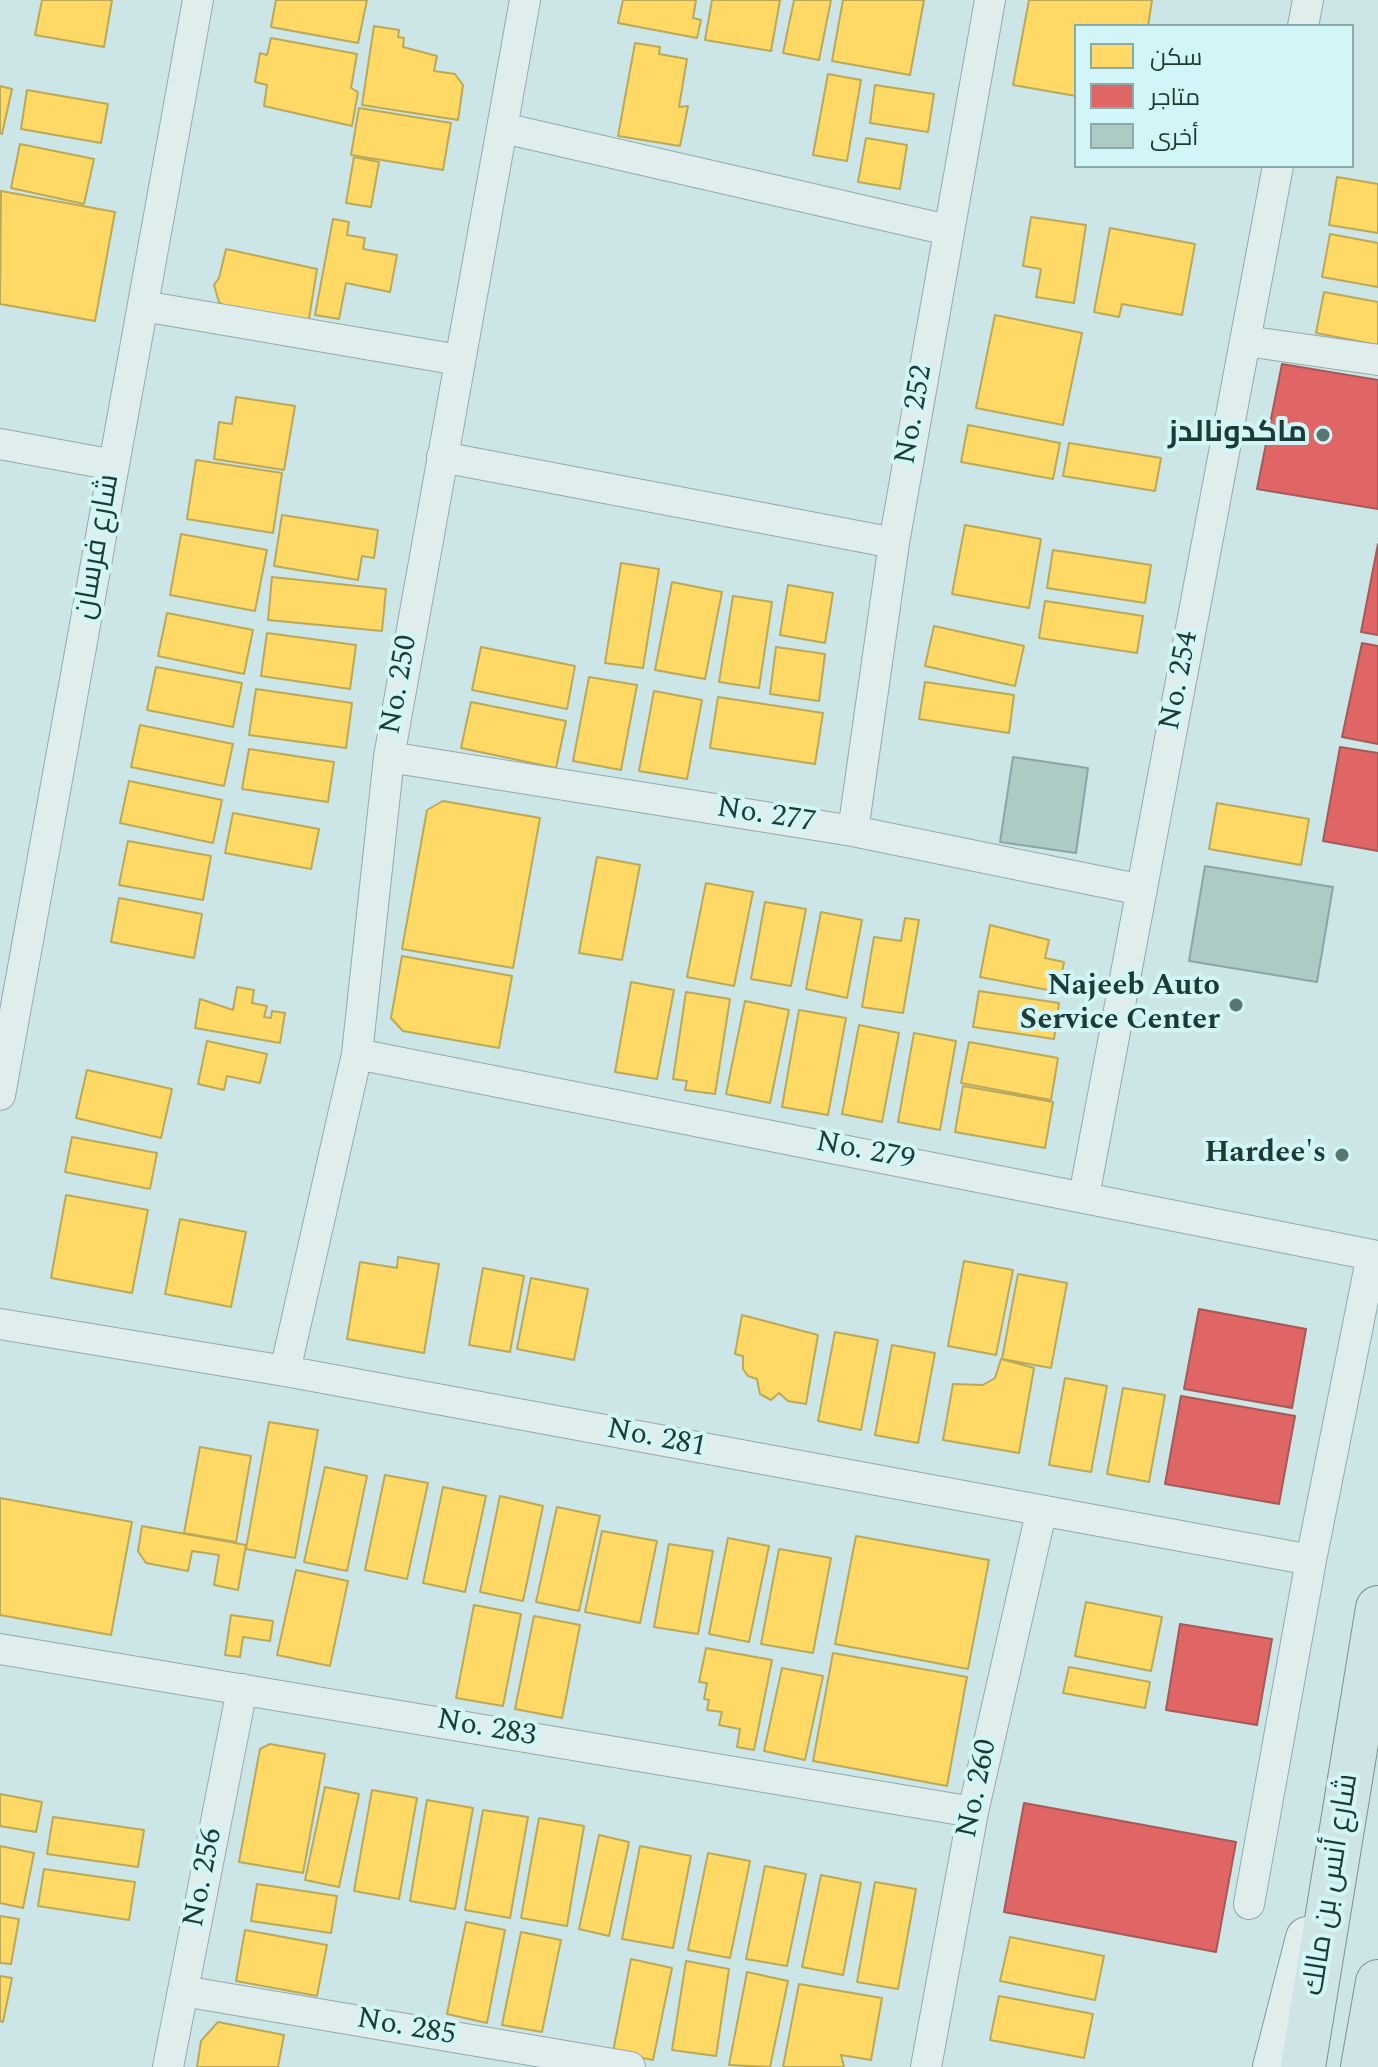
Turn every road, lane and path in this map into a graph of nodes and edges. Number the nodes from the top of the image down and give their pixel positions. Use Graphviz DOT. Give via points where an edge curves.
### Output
graph roads {
  1 [pos="198,0"];
  2 [pos="525,0"];
  3 [pos="990,0"];
  4 [pos="1308,0"];
  5 [pos="1303,24"];
  6 [pos="503,128"];
  7 [pos="1278,168"];
  8 [pos="948,230"];
  9 [pos="143,306"];
  10 [pos="1246,341"];
  11 [pos="459,360"];
  12 [pos="1378,360"];
  13 [pos="0,444"];
  14 [pos="442,457"];
  15 [pos="114,465"];
  16 [pos="894,543"];
  17 [pos="389,757"];
  18 [pos="853,831"];
  19 [pos="1142,890"];
  20 [pos="14,937"];
  21 [pos="357,1054"];
  22 [pos="0,1095"];
  23 [pos="1084,1196"];
  24 [pos="0,1324"];
  25 [pos="285,1371"];
  26 [pos="1041,1513"];
  27 [pos="1311,1560"];
  28 [pos="1378,1608"];
  29 [pos="0,1649"];
  30 [pos="242,1689"];
  31 [pos="1358,1735"];
  32 [pos="973,1812"];
  33 [pos="1249,1904"];
  34 [pos="1378,1982"];
  35 [pos="183,1991"];
  36 [pos="168,2067"];
  37 [pos="626,2067"];
  38 [pos="926,2067"];
  39 [pos="1274,2067"];
  40 [pos="1303,2067"];
  41 [pos="1363,2067"];
  1 -- 9 [label="street, شارع فرسان"];
  2 -- 6 [label="street, No. 250"];
  3 -- 8 [label="street, No. 252"];
  4 -- 5 [label="street"];
  6 -- 8 [label="street"];
  6 -- 11 [label="street, No. 250"];
  7 -- 10 [label="street, No. 254"];
  8 -- 16 [label="street, No. 252"];
  9 -- 11 [label="street"];
  9 -- 15 [label="street, شارع فرسان"];
  10 -- 12 [label="street"];
  10 -- 19 [label="street, No. 254"];
  11 -- 14 [label="street, No. 250"];
  13 -- 15 [label="street"];
  14 -- 16 [label="street"];
  14 -- 17 [label="street, No. 250"];
  15 -- 20 [label="street, شارع فرسان"];
  16 -- 18 [label="street, No. 252"];
  17 -- 18 [label="street, No. 277"];
  17 -- 21 [label="street, No. 250"];
  18 -- 19 [label="street, No. 277"];
  19 -- 23 [label="street, No. 254"];
  20 -- 22 [label="street, شارع فرسان"];
  21 -- 23 [label="street, No. 279"];
  21 -- 25 [label="street, No. 250"];
  23 -- 27 [label="street, No. 279" via="1372,1255"];
  24 -- 25 [label="street, No. 281"];
  25 -- 26 [label="street, No. 281"];
  26 -- 27 [label="street, No. 281"];
  26 -- 32 [label="street, No. 260"];
  27 -- 33 [label="street"];
  28 -- 31 [label="main road, شارع أنس بن مالك"];
  29 -- 30 [label="street, No. 283"];
  30 -- 32 [label="street, No. 283"];
  30 -- 35 [label="street, No. 256"];
  31 -- 39 [label="main road"];
  31 -- 40 [label="main road, شارع أنس بن مالك"];
  32 -- 38 [label="street, No. 260"];
  34 -- 41 [label="main road, شارع أنس بن مالك"];
  35 -- 36 [label="street, No. 256"];
  35 -- 37 [label="street, No. 285"];
}
